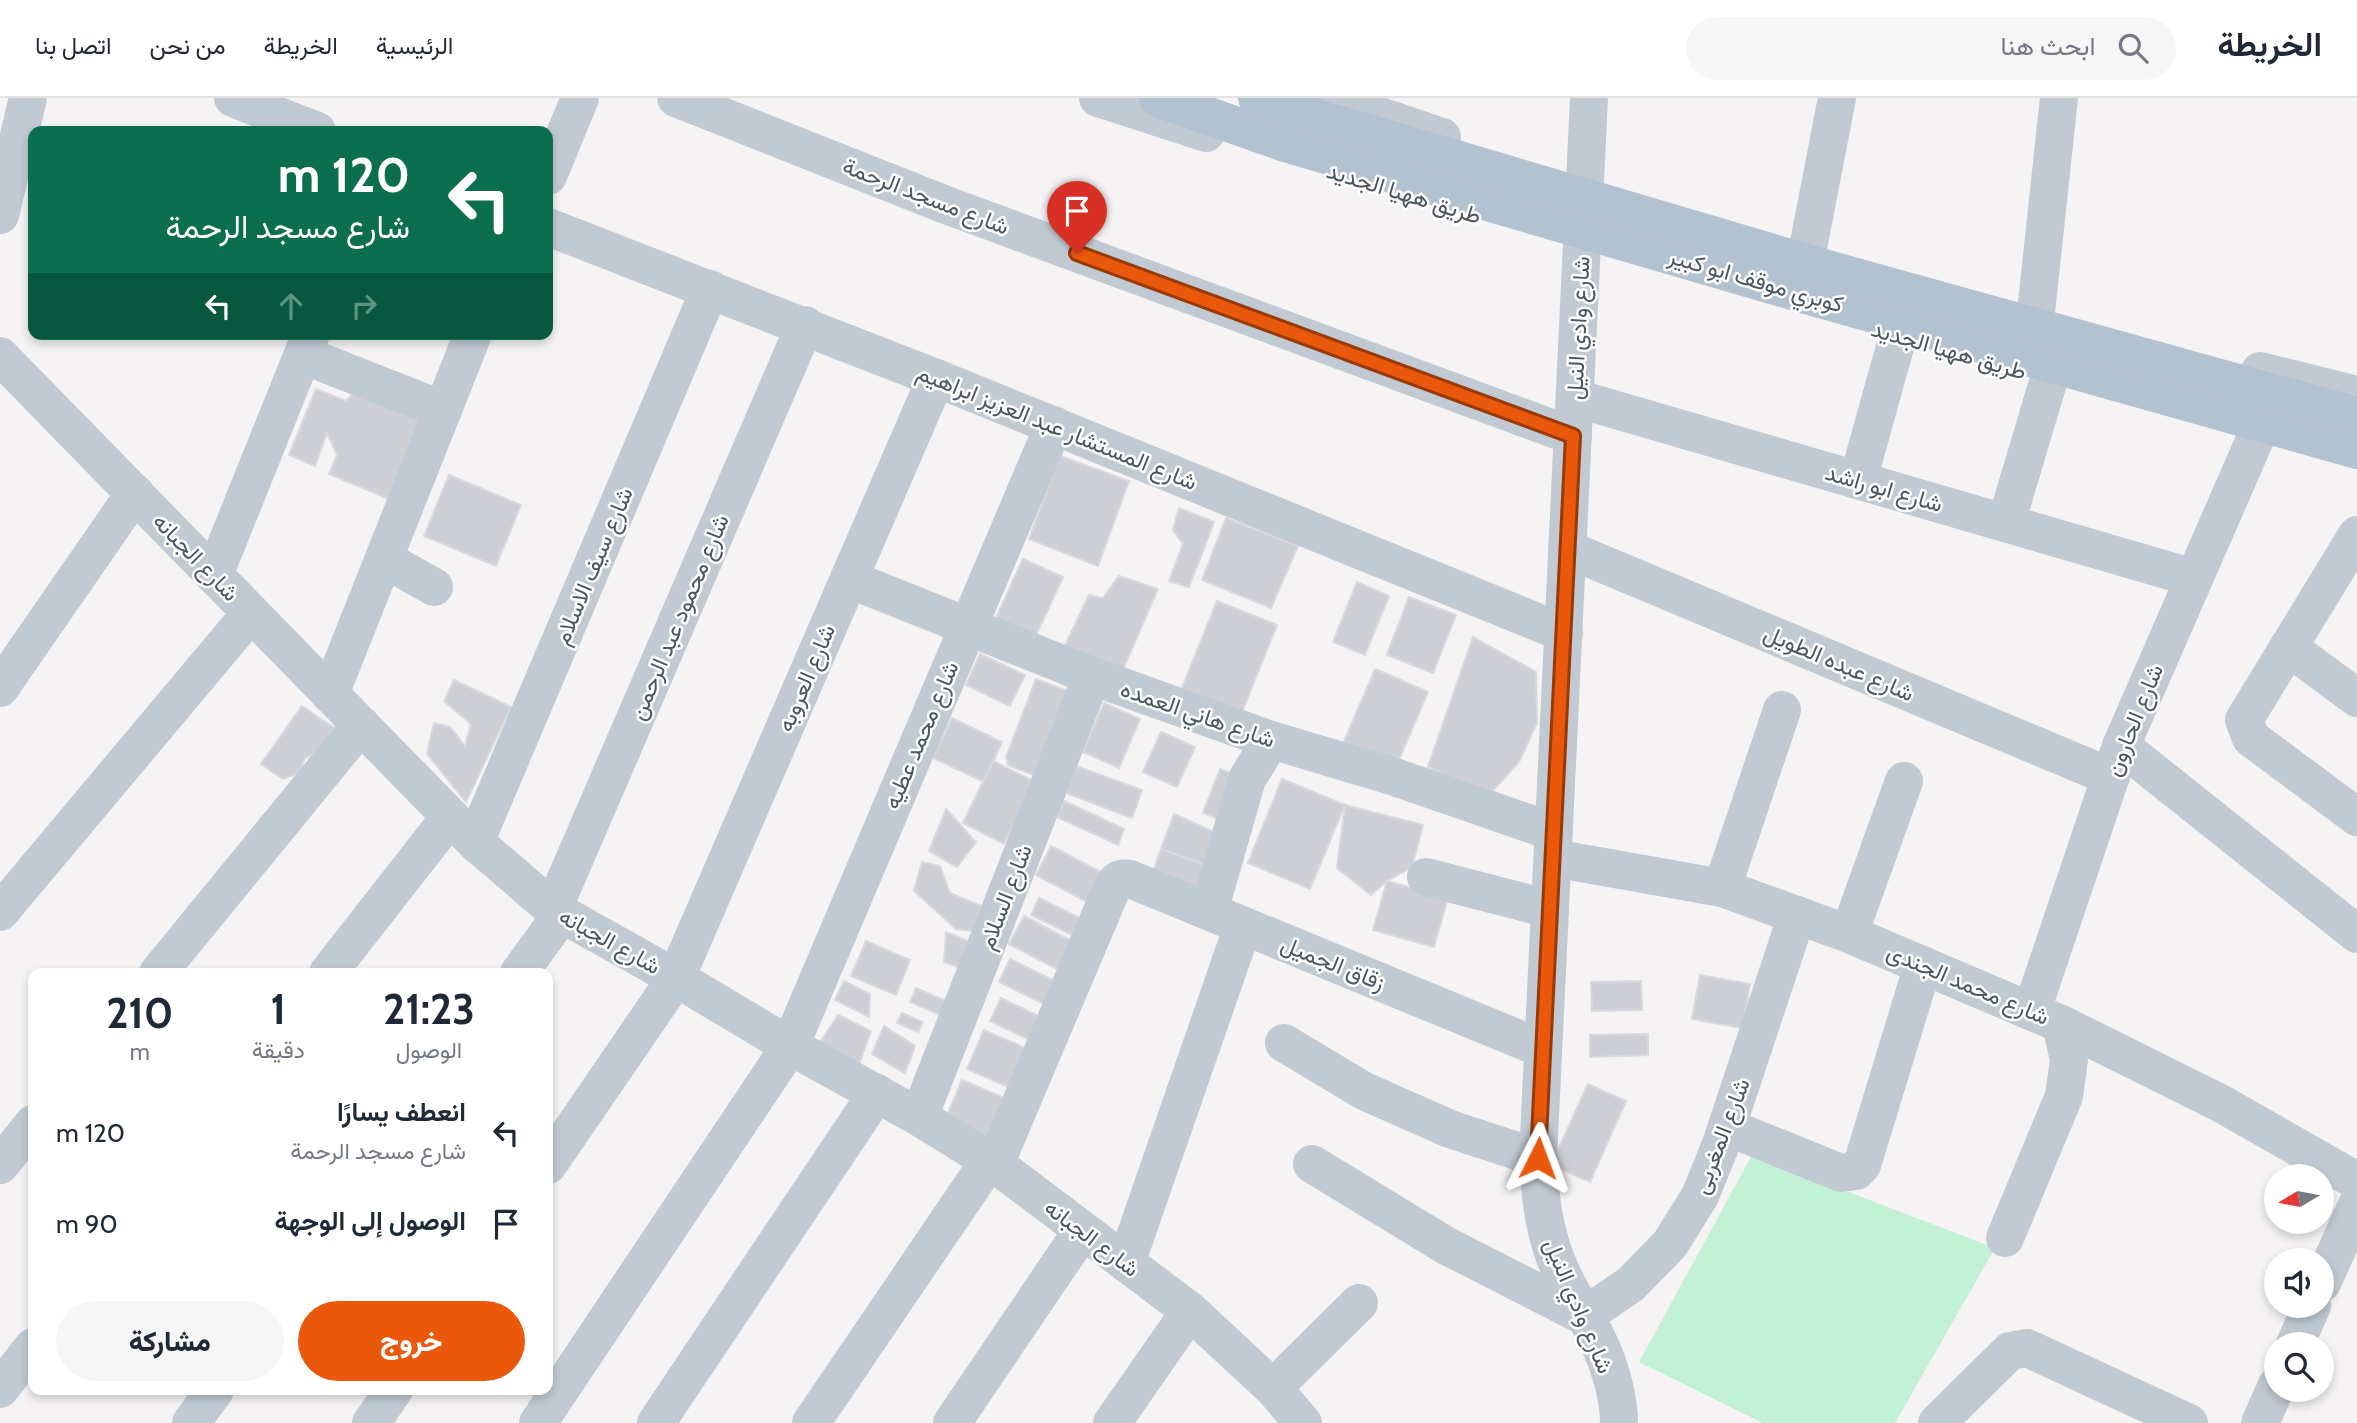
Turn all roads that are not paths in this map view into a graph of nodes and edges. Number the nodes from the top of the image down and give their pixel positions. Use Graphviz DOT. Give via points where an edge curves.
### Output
graph roads {
  1 [pos="28,98"];
  2 [pos="233,98"];
  3 [pos="580,98"];
  4 [pos="676,98"];
  5 [pos="1098,98"];
  6 [pos="1158,98"];
  7 [pos="1257,98"];
  8 [pos="1326,98"];
  9 [pos="1589,98"];
  10 [pos="1838,98"];
  11 [pos="2059,98"];
  12 [pos="304,126"];
  13 [pos="553,164"];
  14 [pos="1585,185"];
  15 [pos="0,215"];
  16 [pos="553,229"];
  17 [pos="1582,246"];
  18 [pos="1808,248"];
  19 [pos="710,289"];
  20 [pos="2036,312"];
  21 [pos="805,325"];
  22 [pos="1898,336"];
  23 [pos="471,340"];
  24 [pos="307,345"];
  25 [pos="0,356"];
  26 [pos="936,378"];
  27 [pos="2049,379"];
  28 [pos="2357,395"];
  29 [pos="1574,398"];
  30 [pos="443,410"];
  31 [pos="2357,416"];
  32 [pos="1054,425"];
  33 [pos="1573,436"];
  34 [pos="2256,437"];
  35 [pos="2357,450"];
  36 [pos="2357,469"];
  37 [pos="1858,480"];
  38 [pos="135,493"];
  39 [pos="2006,523"];
  40 [pos="2357,535"];
  41 [pos="1567,549"];
  42 [pos="384,559"];
  43 [pos="214,575"];
  44 [pos="2194,578"];
  45 [pos="849,579"];
  46 [pos="434,587"];
  47 [pos="251,613"];
  48 [pos="967,628"];
  49 [pos="1564,633"];
  50 [pos="2288,648"];
  51 [pos="1092,676"];
  52 [pos="0,688"];
  53 [pos="330,694"];
  54 [pos="2357,698"];
  55 [pos="1782,710"];
  56 [pos="361,726"];
  57 [pos="1271,740"];
  58 [pos="2116,761"];
  59 [pos="1904,781"];
  60 [pos="2357,817"];
  61 [pos="463,830"];
  62 [pos="1553,845"];
  63 [pos="1426,877"];
  64 [pos="1722,888"];
  65 [pos="1550,909"];
  66 [pos="0,912"];
  67 [pos="557,912"];
  68 [pos="1797,915"];
  69 [pos="1226,919"];
  70 [pos="1849,934"];
  71 [pos="2357,934"];
  72 [pos="1923,965"];
  73 [pos="162,968"];
  74 [pos="333,968"];
  75 [pos="522,968"];
  76 [pos="676,978"];
  77 [pos="2047,1017"];
  78 [pos="1284,1043"];
  79 [pos="790,1046"];
  80 [pos="1543,1049"];
  81 [pos="877,1093"];
  82 [pos="919,1117"];
  83 [pos="1727,1127"];
  84 [pos="28,1130"];
  85 [pos="553,1158"];
  86 [pos="1538,1158"];
  87 [pos="992,1162"];
  88 [pos="1312,1164"];
  89 [pos="0,1165"];
  90 [pos="2354,1177"];
  91 [pos="1083,1231"];
  92 [pos="2005,1238"];
  93 [pos="2333,1248"];
  94 [pos="1126,1263"];
  95 [pos="1359,1303"];
  96 [pos="1190,1311"];
  97 [pos="1584,1316"];
  98 [pos="28,1353"];
  99 [pos="0,1389"];
  100 [pos="211,1395"];
  101 [pos="391,1395"];
  102 [pos="2269,1402"];
  103 [pos="1282,1409"];
  104 [pos="669,1418"];
  105 [pos="1624,1421"];
  106 [pos="191,1423"];
  107 [pos="371,1423"];
  108 [pos="538,1423"];
  109 [pos="811,1423"];
  110 [pos="952,1423"];
  111 [pos="1112,1423"];
  112 [pos="1937,1423"];
  113 [pos="2189,1423"];
  114 [pos="2260,1423"];
  1 -- 15 [label="street"];
  2 -- 12 [label="street"];
  3 -- 13 [label="street"];
  4 -- 33 [label="street, شارع مسجد الرحمة" via="946,205"];
  5 -- 17 [label="street, طريق ههيا الجديد"];
  6 -- 35 [label="main road, كوبري موقف ابو كبير, bridge" via="1312,151"];
  7 -- 31 [label="main road, كوبري موقف ابو كبير, bridge" via="1820,267"];
  8 -- 14 [label="street"];
  9 -- 14 [label="street, شارع وادي النيل"];
  10 -- 18 [label="street"];
  11 -- 20 [label="street"];
  14 -- 17 [label="street, شارع وادي النيل"];
  14 -- 18 [label="street"];
  16 -- 19 [label="street, شارع المستشار عبد العزيز ابراهيم"];
  17 -- 22 [label="street, طريق ههيا الجديد"];
  17 -- 29 [label="street, شارع وادي النيل"];
  18 -- 20 [label="street"];
  19 -- 21 [label="street, شارع المستشار عبد العزيز ابراهيم"];
  19 -- 61 [label="street, شارع سيف الاسلام"];
  20 -- 28 [label="street"];
  21 -- 26 [label="street, شارع المستشار عبد العزيز ابراهيم"];
  21 -- 67 [label="street, شارع محمود عبد الرحمن"];
  22 -- 27 [label="street, طريق ههيا الجديد"];
  22 -- 37 [label="street"];
  23 -- 30 [label="street"];
  24 -- 30 [label="street"];
  24 -- 43 [label="street"];
  25 -- 38 [label="street, شارع الجبانه"];
  26 -- 32 [label="street, شارع المستشار عبد العزيز ابراهيم"];
  26 -- 45 [label="street, شارع العروبه"];
  27 -- 34 [label="street, طريق ههيا الجديد"];
  27 -- 39 [label="street"];
  29 -- 33 [label="street, شارع وادي النيل"];
  29 -- 37 [label="street, شارع ابو راشد"];
  30 -- 42 [label="street"];
  32 -- 48 [label="street, شارع محمد عطيه"];
  32 -- 49 [label="street, شارع المستشار عبد العزيز ابراهيم"];
  33 -- 41 [label="street, شارع وادي النيل"];
  34 -- 36 [label="street, طريق ههيا الجديد"];
  34 -- 44 [label="street, شارع الحارون"];
  37 -- 39 [label="street, شارع ابو راشد"];
  38 -- 43 [label="street, شارع الجبانه"];
  38 -- 52 [label="street"];
  39 -- 44 [label="street, شارع ابو راشد"];
  40 -- 50 [label="street"];
  41 -- 49 [label="street, شارع وادي النيل"];
  41 -- 58 [label="street, شارع عبده الطويل"];
  42 -- 46 [label="street"];
  42 -- 53 [label="street"];
  43 -- 47 [label="street, شارع الجبانه"];
  44 -- 58 [label="street, شارع الحارون"];
  45 -- 48 [label="street, شارع هاني العمده"];
  45 -- 76 [label="street, شارع العروبه"];
  47 -- 53 [label="street, شارع الجبانه"];
  47 -- 66 [label="street"];
  48 -- 51 [label="street, شارع هاني العمده"];
  48 -- 79 [label="street, شارع محمد عطيه"];
  49 -- 62 [label="street, شارع وادي النيل"];
  50 -- 54 [label="street"];
  50 -- 60 [label="street" via="2245,720 2251,738"];
  51 -- 57 [label="street, شارع هاني العمده"];
  51 -- 82 [label="street, شارع السلام"];
  53 -- 56 [label="street, شارع الجبانه"];
  55 -- 64 [label="street"];
  56 -- 61 [label="street, شارع الجبانه"];
  56 -- 73 [label="street"];
  57 -- 62 [label="street, شارع هاني العمده" via="1392,776"];
  57 -- 69 [label="street" via="1247,779"];
  58 -- 71 [label="street, شارع عبده الطويل"];
  58 -- 77 [label="street, شارع الحارون"];
  59 -- 70 [label="street"];
  61 -- 67 [label="street, شارع الجبانه"];
  61 -- 74 [label="street, شارع سيف الاسلام"];
  62 -- 64 [label="street, شارع محمد الجندى"];
  62 -- 65 [label="street, شارع وادي النيل"];
  63 -- 65 [label="street"];
  64 -- 68 [label="street, شارع محمد الجندى"];
  65 -- 80 [label="street, شارع وادي النيل"];
  67 -- 75 [label="street, شارع محمود عبد الرحمن"];
  67 -- 76 [label="street, شارع الجبانه"];
  68 -- 70 [label="street, شارع محمد الجندى"];
  68 -- 83 [label="street, شارع المغربى"];
  69 -- 80 [label="street, زقاق الجميل"];
  69 -- 87 [label="street, زقاق الجميل" via="1130,879 1115,881"];
  69 -- 94 [label="street"];
  70 -- 72 [label="street, شارع محمد الجندى"];
  72 -- 77 [label="street, شارع محمد الجندى"];
  72 -- 83 [label="street" via="1862,1165 1856,1171 1841,1173"];
  76 -- 79 [label="street, شارع الجبانه"];
  76 -- 85 [label="street, شارع العروبه"];
  77 -- 90 [label="street, شارع محمد الجندى" via="2221,1103"];
  77 -- 92 [label="street" via="2069,1060 2064,1096"];
  78 -- 86 [label="street" via="1364,1091 1450,1129"];
  79 -- 81 [label="street, شارع الجبانه"];
  79 -- 108 [label="street, شارع محمد عطيه"];
  80 -- 86 [label="street, شارع وادي النيل"];
  81 -- 82 [label="street, شارع الجبانه"];
  81 -- 104 [label="street"];
  82 -- 87 [label="street, شارع الجبانه"];
  83 -- 97 [label="street, شارع المغربى" via="1700,1196 1670,1244 1630,1284"];
  84 -- 89 [label="street"];
  86 -- 97 [label="street, شارع وادي النيل" via="1546,1233"];
  87 -- 91 [label="street, شارع الجبانه"];
  87 -- 109 [label="street"];
  88 -- 97 [label="street" via="1446,1245"];
  90 -- 93 [label="street"];
  91 -- 94 [label="street, شارع الجبانه"];
  91 -- 110 [label="street"];
  94 -- 96 [label="street, شارع الجبانه"];
  95 -- 103 [label="street"];
  96 -- 103 [label="street, شارع الجبانه"];
  96 -- 111 [label="street"];
  97 -- 105 [label="street, شارع وادي النيل" via="1600,1345"];
  98 -- 99 [label="street"];
  100 -- 106 [label="street"];
  101 -- 107 [label="street"];
  102 -- 114 [label="street"];
  112 -- 113 [label="street" via="2010,1351 2019,1348 2028,1348"];
}
